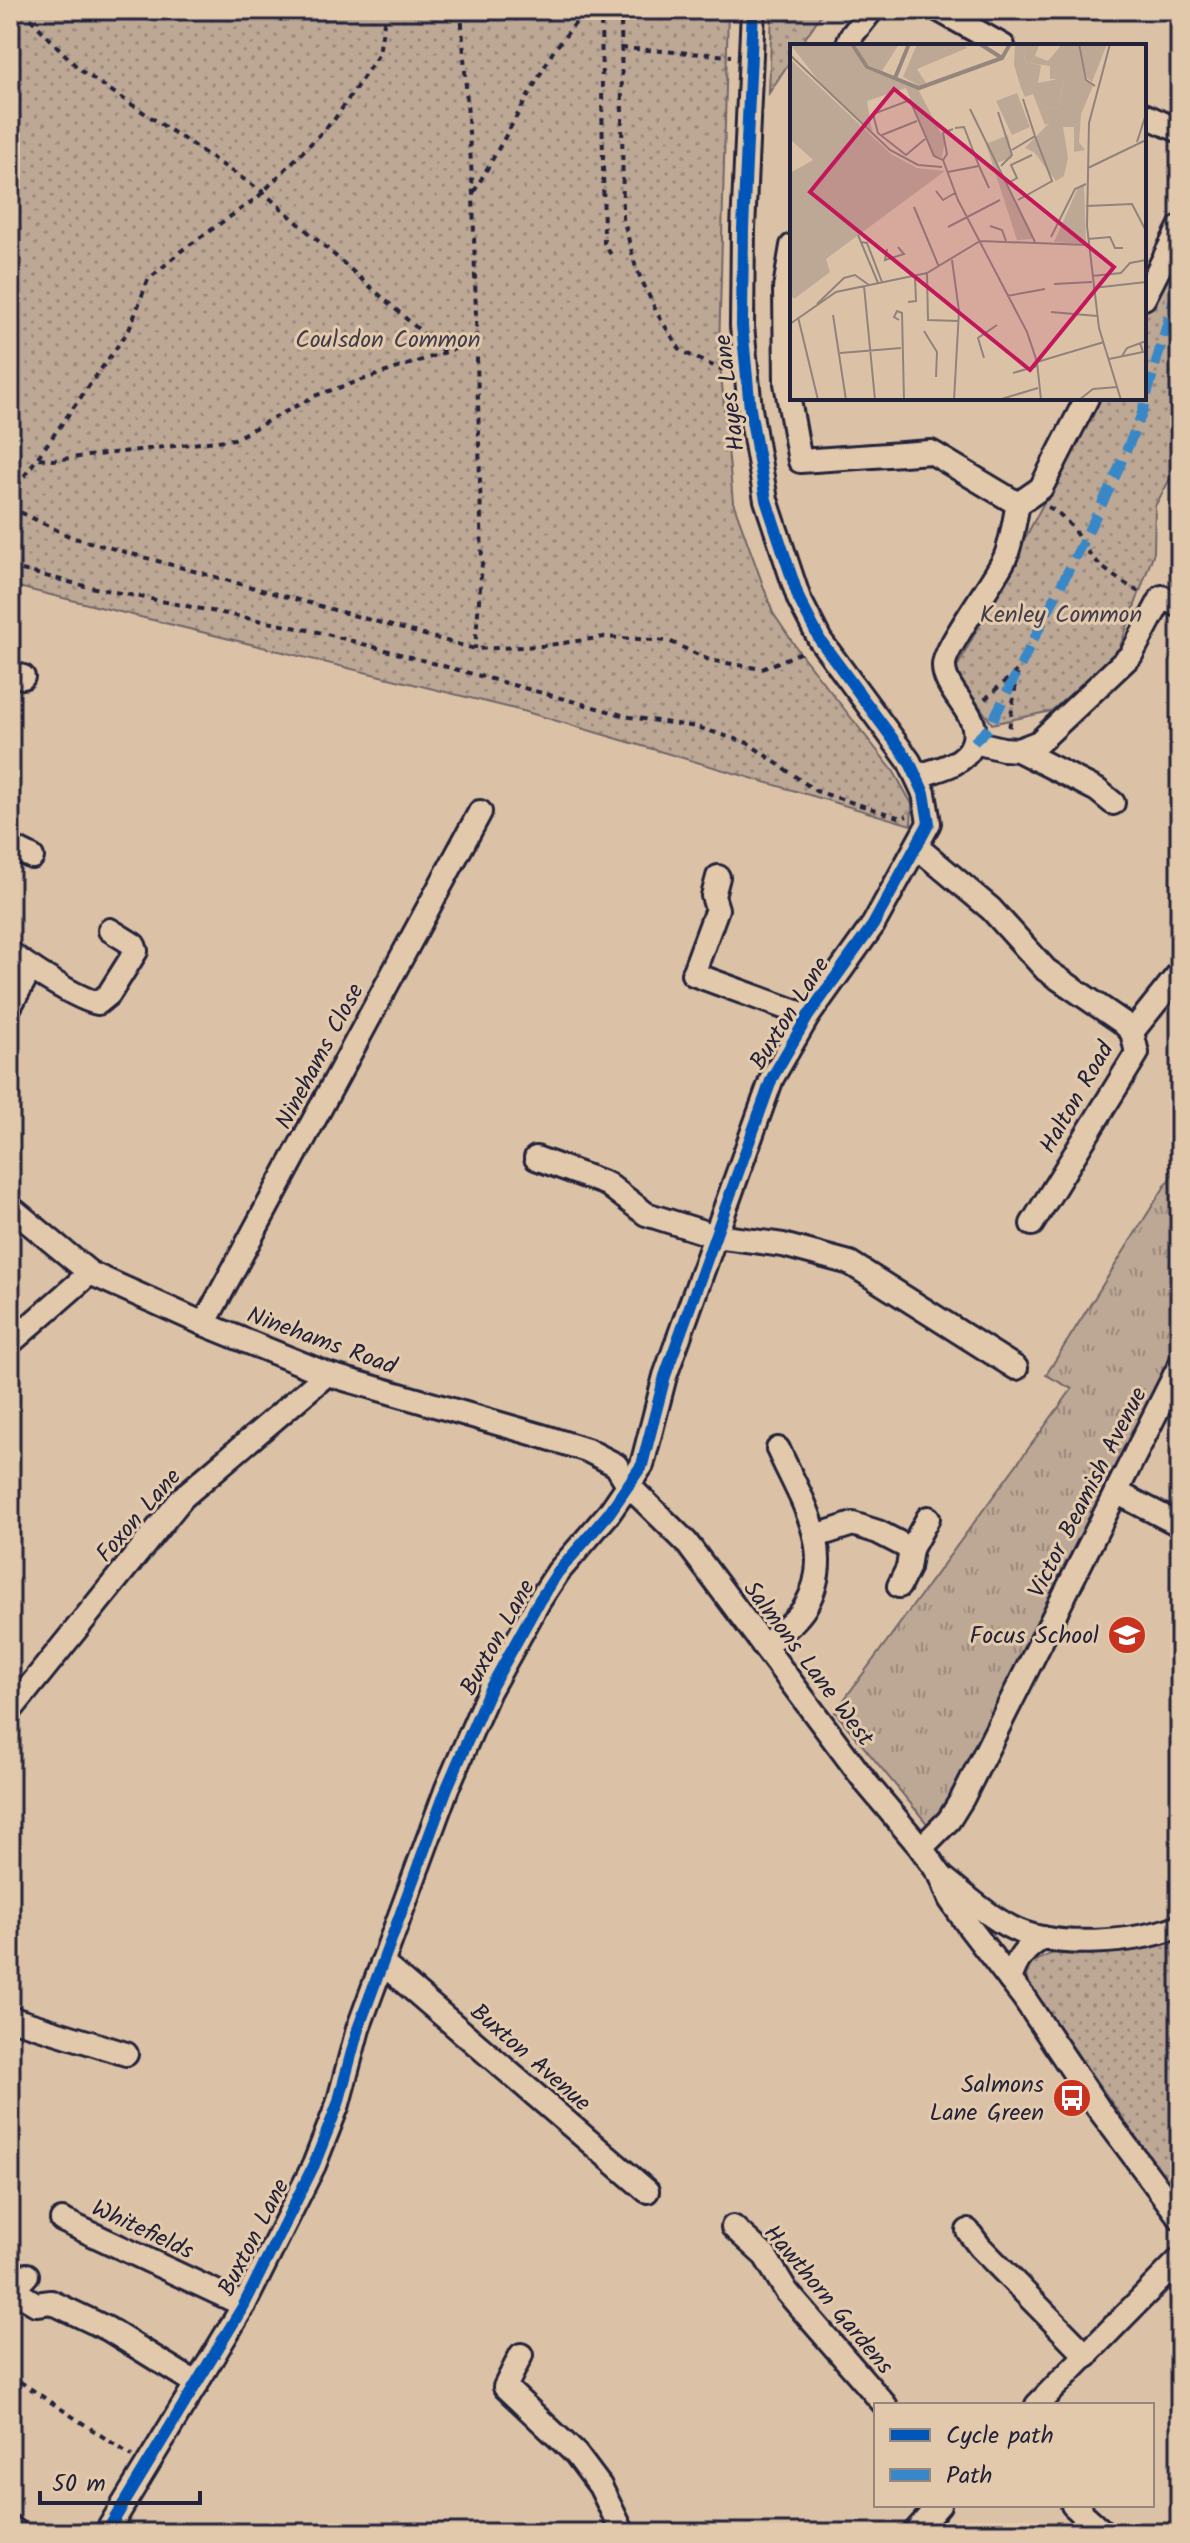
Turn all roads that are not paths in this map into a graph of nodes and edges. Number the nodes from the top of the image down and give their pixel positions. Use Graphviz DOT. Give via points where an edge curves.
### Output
graph roads {
  1 [pos="753,10"];
  2 [pos="872,10"];
  3 [pos="939,10"];
  4 [pos="848,44"];
  5 [pos="999,44"];
  6 [pos="1146,116"];
  7 [pos="1180,131"];
  8 [pos="1180,227"];
  9 [pos="790,258"];
  10 [pos="1146,294"];
  11 [pos="1086,400"];
  12 [pos="1018,504"];
  13 [pos="1169,605"];
  14 [pos="974,742"];
  15 [pos="1010,750"];
  16 [pos="917,776"];
  17 [pos="1113,803"];
  18 [pos="480,812"];
  19 [pos="10,846"];
  20 [pos="917,847"];
  21 [pos="32,857"];
  22 [pos="718,877"];
  23 [pos="110,930"];
  24 [pos="10,953"];
  25 [pos="31,968"];
  26 [pos="1180,972"];
  27 [pos="10,1006"];
  28 [pos="808,1016"];
  29 [pos="1132,1032"];
  30 [pos="536,1158"];
  31 [pos="10,1207"];
  32 [pos="1032,1224"];
  33 [pos="716,1236"];
  34 [pos="90,1273"];
  35 [pos="204,1324"];
  36 [pos="10,1343"];
  37 [pos="1180,1365"];
  38 [pos="1016,1368"];
  39 [pos="327,1374"];
  40 [pos="778,1449"];
  41 [pos="629,1486"];
  42 [pos="1116,1492"];
  43 [pos="928,1518"];
  44 [pos="1180,1525"];
  45 [pos="816,1536"];
  46 [pos="911,1549"];
  47 [pos="899,1586"];
  48 [pos="764,1646"];
  49 [pos="10,1711"];
  50 [pos="921,1848"];
  51 [pos="941,1876"];
  52 [pos="1180,1926"];
  53 [pos="1043,1938"];
  54 [pos="382,1963"];
  55 [pos="1010,1980"];
  56 [pos="10,2018"];
  57 [pos="126,2054"];
  58 [pos="647,2191"];
  59 [pos="1180,2218"];
  60 [pos="62,2220"];
  61 [pos="733,2227"];
  62 [pos="968,2231"];
  63 [pos="1180,2259"];
  64 [pos="17,2286"];
  65 [pos="244,2305"];
  66 [pos="521,2355"];
  67 [pos="1087,2356"];
  68 [pos="197,2384"];
  69 [pos="883,2403"];
  70 [pos="1039,2403"];
  71 [pos="1075,2507"];
  72 [pos="10,2527"];
  73 [pos="18,2533"];
  74 [pos="106,2533"];
  75 [pos="623,2533"];
  76 [pos="1104,2533"];
  1 -- 16 [label="street, Hayes Lane" via="741,298 745,366 766,500 799,599 820,640"];
  2 -- 4 [label="street"];
  3 -- 5 [label="street"];
  6 -- 7 [label="street"];
  8 -- 10 [label="street"];
  9 -- 12 [label="street" via="785,288 786,383 800,461 931,452"];
  11 -- 12 [label="street" via="1041,488"];
  12 -- 14 [label="street" via="1005,557 943,661 946,682 968,714"];
  13 -- 15 [label="street" via="1131,655 1039,742"];
  14 -- 15 [label="street"];
  14 -- 16 [label="street" via="965,757"];
  15 -- 17 [label="street" via="1097,790"];
  16 -- 20 [label="street, Buxton Lane" via="929,823"];
  18 -- 35 [label="street, Ninehams Close"];
  19 -- 21 [label="street"];
  20 -- 28 [label="street, Buxton Lane" via="873,925"];
  20 -- 29 [label="street, Halton Road" via="991,909 1046,970"];
  22 -- 28 [label="street" via="713,896 717,909 693,974"];
  23 -- 25 [label="street" via="136,951 98,1003"];
  24 -- 25 [label="street"];
  25 -- 27 [label="street"];
  26 -- 29 [label="street"];
  28 -- 33 [label="street, Buxton Lane" via="772,1078"];
  29 -- 32 [label="street, Halton Road" via="1137,1053"];
  30 -- 33 [label="street" via="607,1184 646,1214"];
  31 -- 34 [label="street, Ninehams Road"];
  33 -- 38 [label="street" via="783,1245 850,1263"];
  33 -- 41 [label="street, Buxton Lane" via="665,1376 642,1465"];
  34 -- 35 [label="street, Ninehams Road"];
  34 -- 36 [label="street"];
  35 -- 39 [label="street, Ninehams Road"];
  37 -- 42 [label="street, Victor Beamish Avenue"];
  39 -- 41 [label="street, Ninehams Road" via="587,1450 616,1465"];
  39 -- 49 [label="street, Foxon Lane" via="183,1497"];
  40 -- 45 [label="street"];
  41 -- 48 [label="street, Salmons Lane West" via="686,1542"];
  41 -- 54 [label="street, Buxton Lane" via="558,1572 489,1691"];
  42 -- 44 [label="street"];
  42 -- 50 [label="street, Victor Beamish Avenue" via="962,1799"];
  43 -- 46 [label="street"];
  45 -- 46 [label="street" via="853,1524"];
  45 -- 48 [label="street" via="820,1554 804,1610"];
  46 -- 47 [label="street"];
  48 -- 50 [label="street, Salmons Lane West"];
  50 -- 51 [label="street, Salmons Lane West"];
  51 -- 53 [label="street, Salmons Lane West" via="1013,1928"];
  51 -- 55 [label="street, Salmons Lane West" via="950,1899"];
  52 -- 53 [label="street, Salmons Lane West" via="1091,1942"];
  53 -- 55 [label="street" via="1025,1951"];
  54 -- 58 [label="street, Buxton Avenue"];
  54 -- 65 [label="street, Buxton Lane" via="314,2165"];
  55 -- 59 [label="street, Salmons Lane West"];
  56 -- 57 [label="street"];
  60 -- 65 [label="street, Whitefields"];
  61 -- 69 [label="street, Hawthorn Gardens" via="765,2256 787,2292"];
  62 -- 67 [label="street"];
  63 -- 67 [label="street"];
  64 -- 68 [label="street" via="36,2304 51,2302 108,2329"];
  65 -- 68 [label="street, Buxton Lane"];
  66 -- 75 [label="street" via="505,2387 576,2454 600,2486"];
  67 -- 70 [label="street"];
  68 -- 74 [label="street, Buxton Lane"];
  71 -- 76 [label="street"];
  72 -- 73 [label="street"];
}
